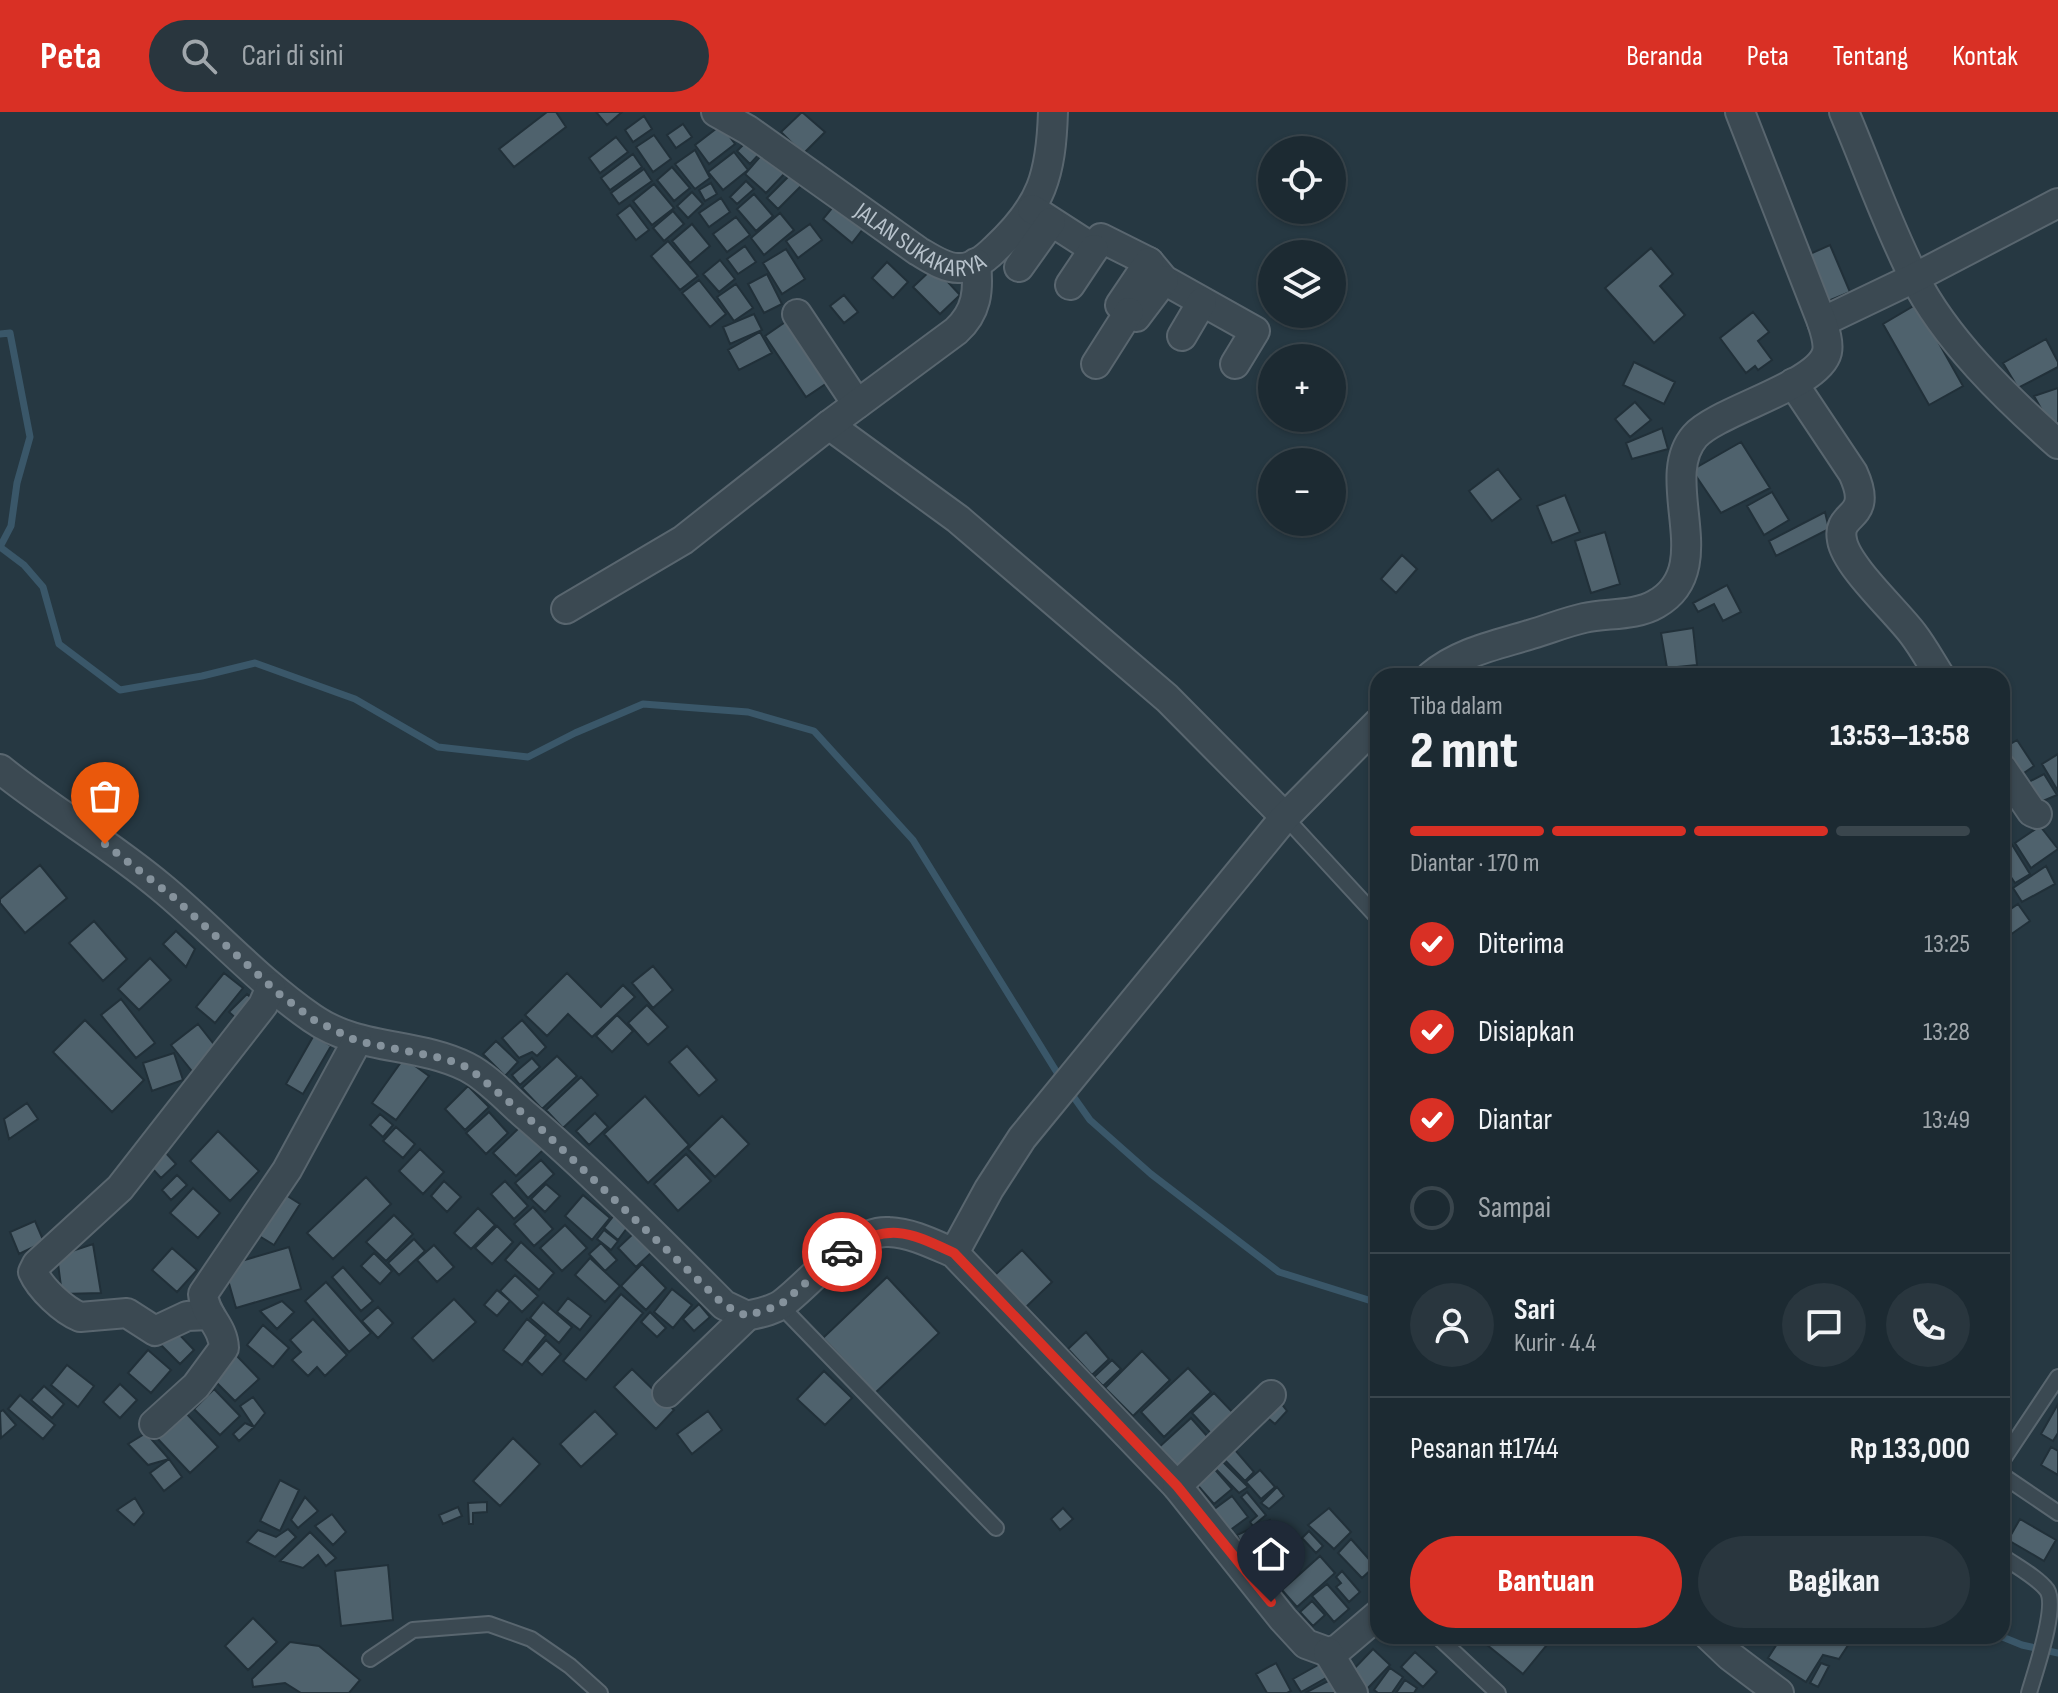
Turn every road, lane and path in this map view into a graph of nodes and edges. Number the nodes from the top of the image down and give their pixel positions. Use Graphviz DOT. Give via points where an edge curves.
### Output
graph roads {
  1 [pos="716,112"];
  2 [pos="1053,112"];
  3 [pos="1740,112"];
  4 [pos="1844,112"];
  5 [pos="2058,203"];
  6 [pos="1041,215"];
  7 [pos="1094,249"];
  8 [pos="976,263"];
  9 [pos="1019,267"];
  10 [pos="1156,271"];
  11 [pos="1914,278"];
  12 [pos="1070,285"];
  13 [pos="1202,302"];
  14 [pos="797,314"];
  15 [pos="1822,322"];
  16 [pos="1182,336"];
  17 [pos="1096,364"];
  18 [pos="1235,364"];
  19 [pos="1793,383"];
  20 [pos="857,404"];
  21 [pos="829,425"];
  22 [pos="2058,444"];
  23 [pos="566,609"];
  24 [pos="1445,668"];
  25 [pos="1935,668"];
  26 [pos="1370,731"];
  27 [pos="0,769"];
  28 [pos="2010,780"];
  29 [pos="2037,814"];
  30 [pos="1285,817"];
  31 [pos="1370,909"];
  32 [pos="271,987"];
  33 [pos="357,1041"];
  34 [pos="954,1253"];
  35 [pos="780,1305"];
  36 [pos="210,1315"];
  37 [pos="747,1316"];
  38 [pos="2058,1377"];
  39 [pos="667,1393"];
  40 [pos="1271,1395"];
  41 [pos="154,1424"];
  42 [pos="2010,1449"];
  43 [pos="2010,1480"];
  44 [pos="1177,1486"];
  45 [pos="2058,1513"];
  46 [pos="996,1528"];
  47 [pos="2010,1562"];
  48 [pos="1370,1622"];
  49 [pos="1446,1644"];
  50 [pos="1717,1644"];
  51 [pos="1328,1652"];
  52 [pos="370,1659"];
  53 [pos="600,1693"];
  54 [pos="1353,1693"];
  55 [pos="1498,1693"];
  56 [pos="1779,1693"];
  57 [pos="2029,1693"];
  1 -- 8 [label="street, JALAN SUKAKARYA" via="918,251 959,268"];
  2 -- 6 [label="street, JALAN SUKAKARYA"];
  3 -- 15 [label="street"];
  4 -- 11 [label="street"];
  5 -- 11 [label="street"];
  6 -- 7 [label="street"];
  6 -- 8 [label="street, JALAN SUKAKARYA"];
  6 -- 9 [label="street"];
  7 -- 10 [label="street" via="1101,238"];
  7 -- 12 [label="street"];
  8 -- 20 [label="street" via="978,293 964,324"];
  10 -- 13 [label="street"];
  10 -- 17 [label="street" via="1120,305 1129,312"];
  11 -- 15 [label="street"];
  11 -- 22 [label="street" via="1960,345"];
  13 -- 16 [label="street"];
  13 -- 18 [label="street" via="1255,331"];
  14 -- 20 [label="street"];
  15 -- 19 [label="street" via="1827,347 1823,361"];
  19 -- 24 [label="street" via="1695,436 1681,467 1685,570 1666,597 1649,608 1583,618 1472,652"];
  19 -- 25 [label="street" via="1859,486 1860,504 1841,532 1847,555"];
  20 -- 21 [label="street"];
  21 -- 23 [label="street" via="683,540"];
  21 -- 30 [label="street" via="958,519 1167,698"];
  26 -- 30 [label="street"];
  27 -- 32 [label="street" via="128,860"];
  28 -- 29 [label="street"];
  30 -- 31 [label="lane"];
  30 -- 34 [label="street" via="1022,1138"];
  32 -- 33 [label="street" via="314,1020"];
  32 -- 36 [label="street" via="263,1005 120,1188 33,1272 80,1317 127,1313 155,1331 187,1316"];
  33 -- 36 [label="street" via="287,1170 203,1294"];
  33 -- 37 [label="street" via="469,1068 540,1128 724,1305"];
  34 -- 35 [label="street" via="918,1237 886,1231 865,1237"];
  34 -- 44 [label="street"];
  35 -- 37 [label="street"];
  35 -- 46 [label="lane"];
  36 -- 41 [label="street" via="223,1334 224,1348 196,1386"];
  37 -- 39 [label="street"];
  38 -- 42 [label="lane"];
  40 -- 44 [label="street"];
  43 -- 45 [label="lane"];
  44 -- 51 [label="street" via="1283,1619 1306,1644"];
  47 -- 57 [label="lane" via="2047,1589 2052,1600"];
  48 -- 51 [label="street"];
  49 -- 55 [label="lane"];
  50 -- 56 [label="street"];
  51 -- 54 [label="street"];
  52 -- 53 [label="lane" via="413,1630 489,1624 531,1639"];
}
